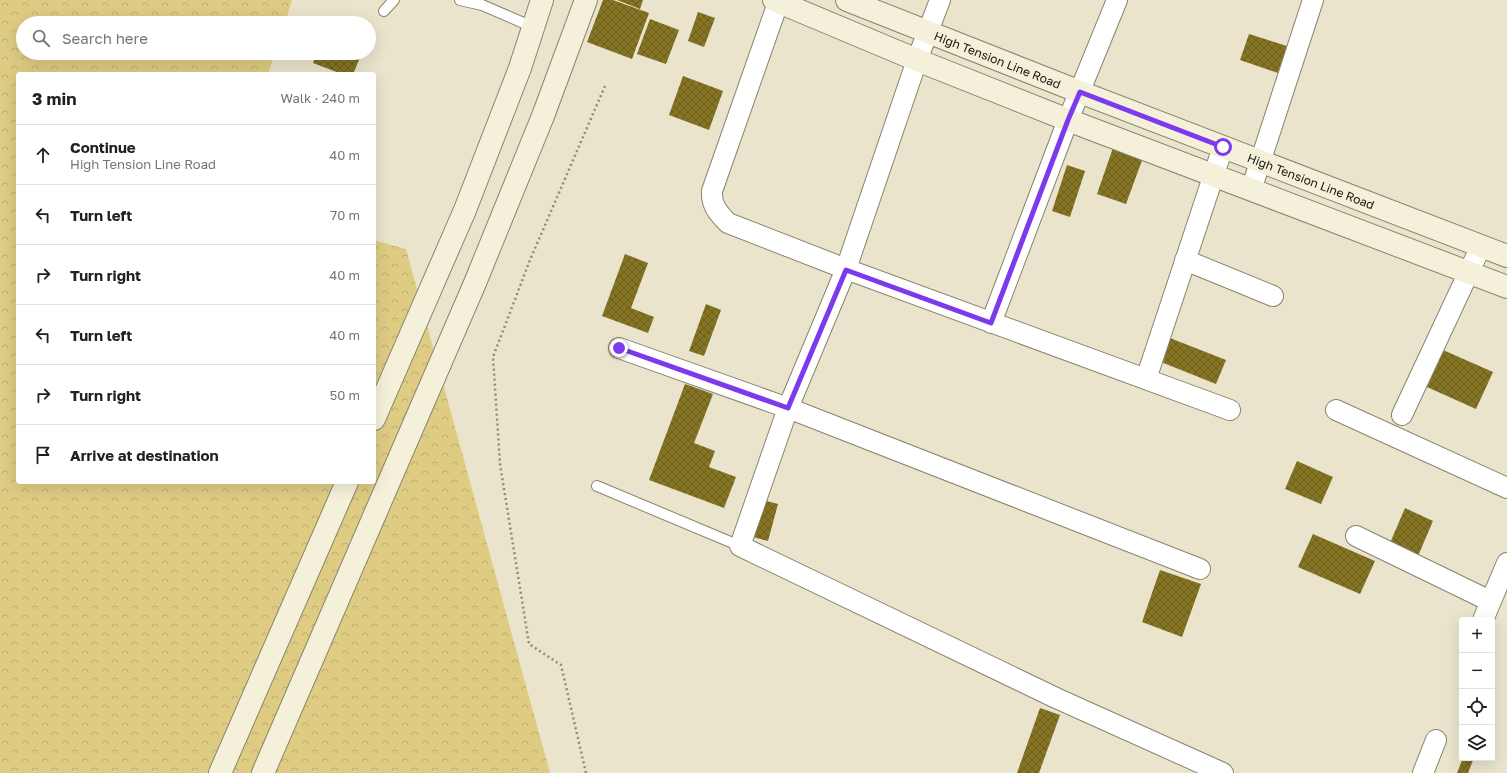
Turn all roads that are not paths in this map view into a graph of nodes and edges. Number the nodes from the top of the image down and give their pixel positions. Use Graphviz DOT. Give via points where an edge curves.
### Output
graph roads {
  1 [pos="394,0"];
  2 [pos="460,0"];
  3 [pos="542,0"];
  4 [pos="586,0"];
  5 [pos="847,0"];
  6 [pos="940,0"];
  7 [pos="1117,0"];
  8 [pos="1313,0"];
  9 [pos="777,1"];
  10 [pos="384,11"];
  11 [pos="533,27"];
  12 [pos="927,32"];
  13 [pos="917,60"];
  14 [pos="1080,92"];
  15 [pos="1068,120"];
  16 [pos="1223,147"];
  17 [pos="1260,162"];
  18 [pos="1213,175"];
  19 [pos="1251,190"];
  20 [pos="1481,246"];
  21 [pos="1507,256"];
  22 [pos="1185,260"];
  23 [pos="846,270"];
  24 [pos="1469,272"];
  25 [pos="1507,287"];
  26 [pos="1273,296"];
  27 [pos="991,323"];
  28 [pos="619,348"];
  29 [pos="1146,379"];
  30 [pos="788,408"];
  31 [pos="1230,410"];
  32 [pos="1336,410"];
  33 [pos="376,414"];
  34 [pos="1402,415"];
  35 [pos="346,484"];
  36 [pos="598,486"];
  37 [pos="1507,488"];
  38 [pos="1356,536"];
  39 [pos="740,546"];
  40 [pos="1507,563"];
  41 [pos="1200,569"];
  42 [pos="1490,601"];
  43 [pos="1484,617"];
  44 [pos="1436,740"];
  45 [pos="220,773"];
  46 [pos="263,773"];
  47 [pos="1222,773"];
  48 [pos="1423,773"];
  1 -- 10 [label="lane"];
  2 -- 11 [label="lane" via="482,5"];
  3 -- 11 [label="main road"];
  4 -- 46 [label="main road" via="543,116 475,283"];
  5 -- 12 [label="main road, High Tension Line Road"];
  6 -- 12 [label="street"];
  7 -- 14 [label="street"];
  8 -- 17 [label="street"];
  9 -- 13 [label="main road"];
  9 -- 23 [label="street" via="712,191 713,205 728,223"];
  11 -- 33 [label="main road" via="520,68 465,210"];
  12 -- 13 [label="street"];
  12 -- 14 [label="main road, High Tension Line Road"];
  13 -- 15 [label="main road"];
  13 -- 23 [label="street"];
  14 -- 15 [label="street"];
  14 -- 16 [label="main road, High Tension Line Road"];
  15 -- 18 [label="main road"];
  15 -- 27 [label="street"];
  16 -- 17 [label="main road, High Tension Line Road"];
  16 -- 18 [label="street"];
  17 -- 19 [label="street"];
  17 -- 20 [label="main road, High Tension Line Road"];
  18 -- 19 [label="main road"];
  18 -- 22 [label="street"];
  19 -- 24 [label="main road"];
  20 -- 21 [label="main road, High Tension Line Road"];
  20 -- 24 [label="street"];
  22 -- 26 [label="street"];
  22 -- 29 [label="street"];
  23 -- 27 [label="street"];
  23 -- 30 [label="street"];
  24 -- 25 [label="main road"];
  24 -- 34 [label="street"];
  27 -- 29 [label="street"];
  28 -- 30 [label="street"];
  29 -- 31 [label="street"];
  30 -- 39 [label="street"];
  30 -- 41 [label="street"];
  32 -- 37 [label="street"];
  35 -- 45 [label="main road"];
  36 -- 39 [label="lane"];
  38 -- 42 [label="street"];
  39 -- 47 [label="street" via="1056,698"];
  40 -- 42 [label="street"];
  42 -- 43 [label="street"];
  44 -- 48 [label="street"];
}
